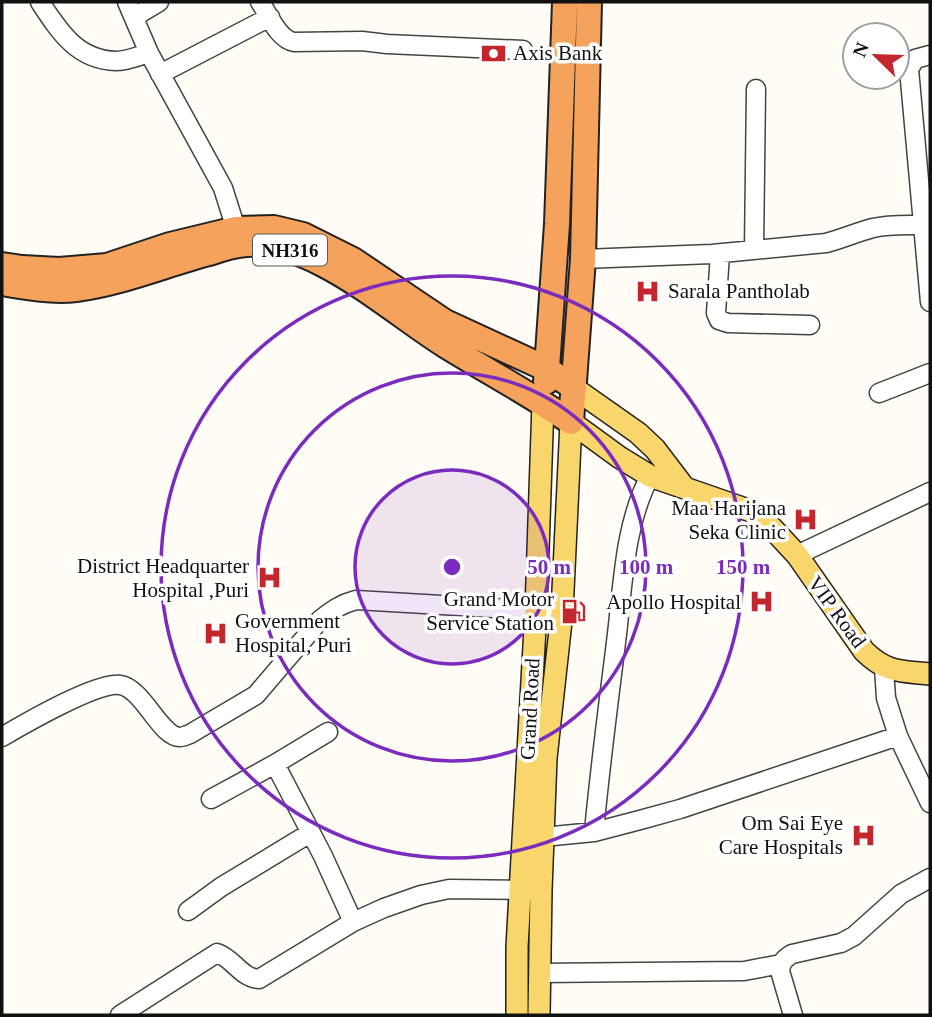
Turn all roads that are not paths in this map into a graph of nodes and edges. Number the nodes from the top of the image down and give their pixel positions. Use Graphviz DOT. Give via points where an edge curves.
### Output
graph roads {
  1 [pos="40,2"];
  2 [pos="159,2"];
  3 [pos="565,2"];
  4 [pos="589,2"];
  5 [pos="131,9"];
  6 [pos="265,9"];
  7 [pos="523,50"];
  8 [pos="149,53"];
  9 [pos="930,55"];
  10 [pos="160,74"];
  11 [pos="756,89"];
  12 [pos="923,155"];
  13 [pos="923,225"];
  14 [pos="236,229"];
  15 [pos="754,250"];
  16 [pos="720,254"];
  17 [pos="583,259"];
  18 [pos="147,262"];
  19 [pos="2,264"];
  20 [pos="2,283"];
  21 [pos="930,302"];
  22 [pos="810,324"];
  23 [pos="547,369"];
  24 [pos="930,373"];
  25 [pos="574,388"];
  26 [pos="878,393"];
  27 [pos="543,403"];
  28 [pos="572,422"];
  29 [pos="650,476"];
  30 [pos="684,487"];
  31 [pos="930,492"];
  32 [pos="797,555"];
  33 [pos="536,610"];
  34 [pos="562,612"];
  35 [pos="884,668"];
  36 [pos="930,674"];
  37 [pos="328,732"];
  38 [pos="898,736"];
  39 [pos="2,737"];
  40 [pos="275,764"];
  41 [pos="211,799"];
  42 [pos="930,803"];
  43 [pos="594,832"];
  44 [pos="310,833"];
  45 [pos="542,837"];
  46 [pos="930,878"];
  47 [pos="530,890"];
  48 [pos="188,911"];
  49 [pos="354,922"];
  50 [pos="781,964"];
  51 [pos="539,973"];
  52 [pos="120,1015"];
  53 [pos="517,1015"];
  54 [pos="539,1015"];
  55 [pos="793,1015"];
  1 -- 8 [label="street" via="76,48 114,61"];
  2 -- 5 [label="street"];
  3 -- 23 [label="highway"];
  4 -- 17 [label="highway"];
  5 -- 8 [label="street"];
  6 -- 7 [label="street" via="287,41"];
  6 -- 10 [label="street"];
  8 -- 10 [label="street"];
  9 -- 12 [label="street" via="915,59 909,69"];
  10 -- 14 [label="street" via="223,188"];
  11 -- 15 [label="street"];
  12 -- 13 [label="street"];
  13 -- 15 [label="street" via="873,228 826,243"];
  13 -- 21 [label="street"];
  14 -- 18 [label="highway, NH316" via="170,245"];
  14 -- 23 [label="highway, NH316" via="274,228 303,235 353,260 445,322"];
  15 -- 16 [label="street"];
  16 -- 17 [label="street"];
  16 -- 22 [label="street" via="719,320"];
  17 -- 25 [label="highway"];
  18 -- 19 [label="highway, NH316" via="71,269"];
  18 -- 20 [label="highway, NH316" via="116,281 73,290"];
  18 -- 27 [label="highway, NH316" via="241,244 274,245 297,252 350,280 443,344"];
  23 -- 25 [label="highway"];
  23 -- 27 [label="highway"];
  24 -- 26 [label="street"];
  25 -- 28 [label="highway"];
  25 -- 30 [label="main road" via="638,433"];
  27 -- 28 [label="highway, NH316"];
  27 -- 33 [label="main road, Grand Road"];
  28 -- 29 [label="main road, VIP Road"];
  28 -- 34 [label="main road, Grand Road"];
  29 -- 30 [label="main road, VIP Road"];
  29 -- 43 [label="street" via="634,518 626,558"];
  30 -- 32 [label="main road, VIP Road" via="751,511"];
  31 -- 32 [label="street"];
  32 -- 35 [label="main road, VIP Road" via="864,650"];
  33 -- 34 [label="street"];
  33 -- 39 [label="street" via="356,600 342,603 320,620 256,695 190,734 172,735 122,685 98,689"];
  33 -- 47 [label="main road, Grand Road"];
  34 -- 45 [label="main road, Grand Road"];
  35 -- 36 [label="main road, VIP Road"];
  35 -- 38 [label="street" via="886,698"];
  37 -- 40 [label="street"];
  38 -- 42 [label="street"];
  38 -- 43 [label="street"];
  40 -- 41 [label="street"];
  40 -- 44 [label="street"];
  43 -- 45 [label="street"];
  44 -- 48 [label="street"];
  44 -- 49 [label="street"];
  45 -- 47 [label="main road, Grand Road"];
  46 -- 50 [label="street" via="901,894 854,936 792,954"];
  47 -- 49 [label="street" via="449,889 421,895"];
  47 -- 51 [label="main road, Grand Road"];
  47 -- 53 [label="main road, Grand Road" via="517,947"];
  49 -- 52 [label="street" via="259,979 248,977 217,953"];
  50 -- 51 [label="street" via="744,971"];
  50 -- 55 [label="street"];
  51 -- 54 [label="main road, Grand Road"];
}
